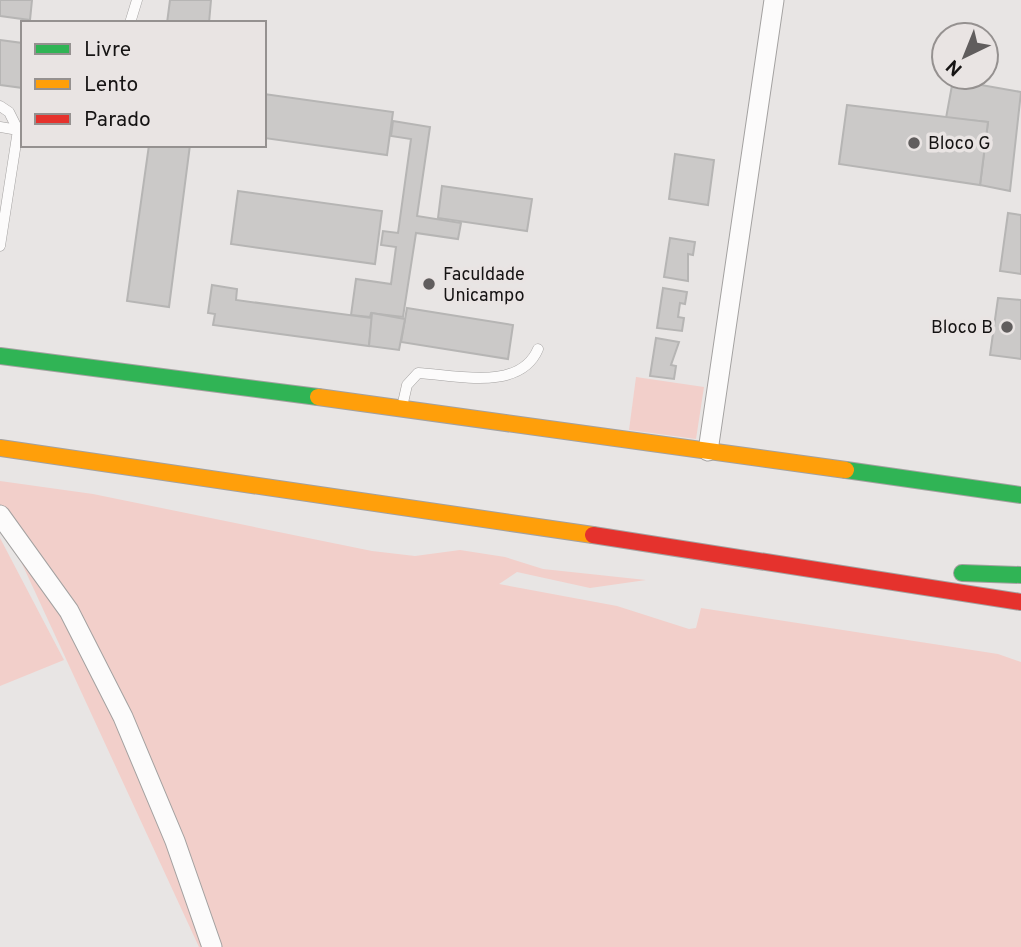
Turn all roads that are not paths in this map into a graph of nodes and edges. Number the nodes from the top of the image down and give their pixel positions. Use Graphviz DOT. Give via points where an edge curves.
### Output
graph roads {
  1 [pos="137,0"];
  2 [pos="774,0"];
  3 [pos="131,21"];
  4 [pos="0,106"];
  5 [pos="0,127"];
  6 [pos="21,130"];
  7 [pos="0,246"];
  8 [pos="538,349"];
  9 [pos="0,356"];
  10 [pos="401,408"];
  11 [pos="0,448"];
  12 [pos="708,451"];
  13 [pos="1001,492"];
  14 [pos="1021,495"];
  15 [pos="1021,512"];
  16 [pos="0,515"];
  17 [pos="830,570"];
  18 [pos="1016,571"];
  19 [pos="1021,602"];
  20 [pos="1002,616"];
  21 [pos="212,947"];
  1 -- 3 [label="lane"];
  2 -- 12 [label="street"];
  4 -- 6 [label="lane"];
  5 -- 6 [label="lane"];
  6 -- 7 [label="lane"];
  8 -- 10 [label="lane" via="525,368 501,377 418,373 407,385"];
  9 -- 10 [label="main road"];
  10 -- 12 [label="main road"];
  11 -- 17 [label="main road"];
  12 -- 13 [label="main road"];
  13 -- 14 [label="main road"];
  13 -- 15 [label="street"];
  16 -- 21 [label="street" via="69,611 123,717 176,841"];
  17 -- 18 [label="main road"];
  17 -- 19 [label="main road"];
  17 -- 20 [label="main road" via="880,591"];
}
